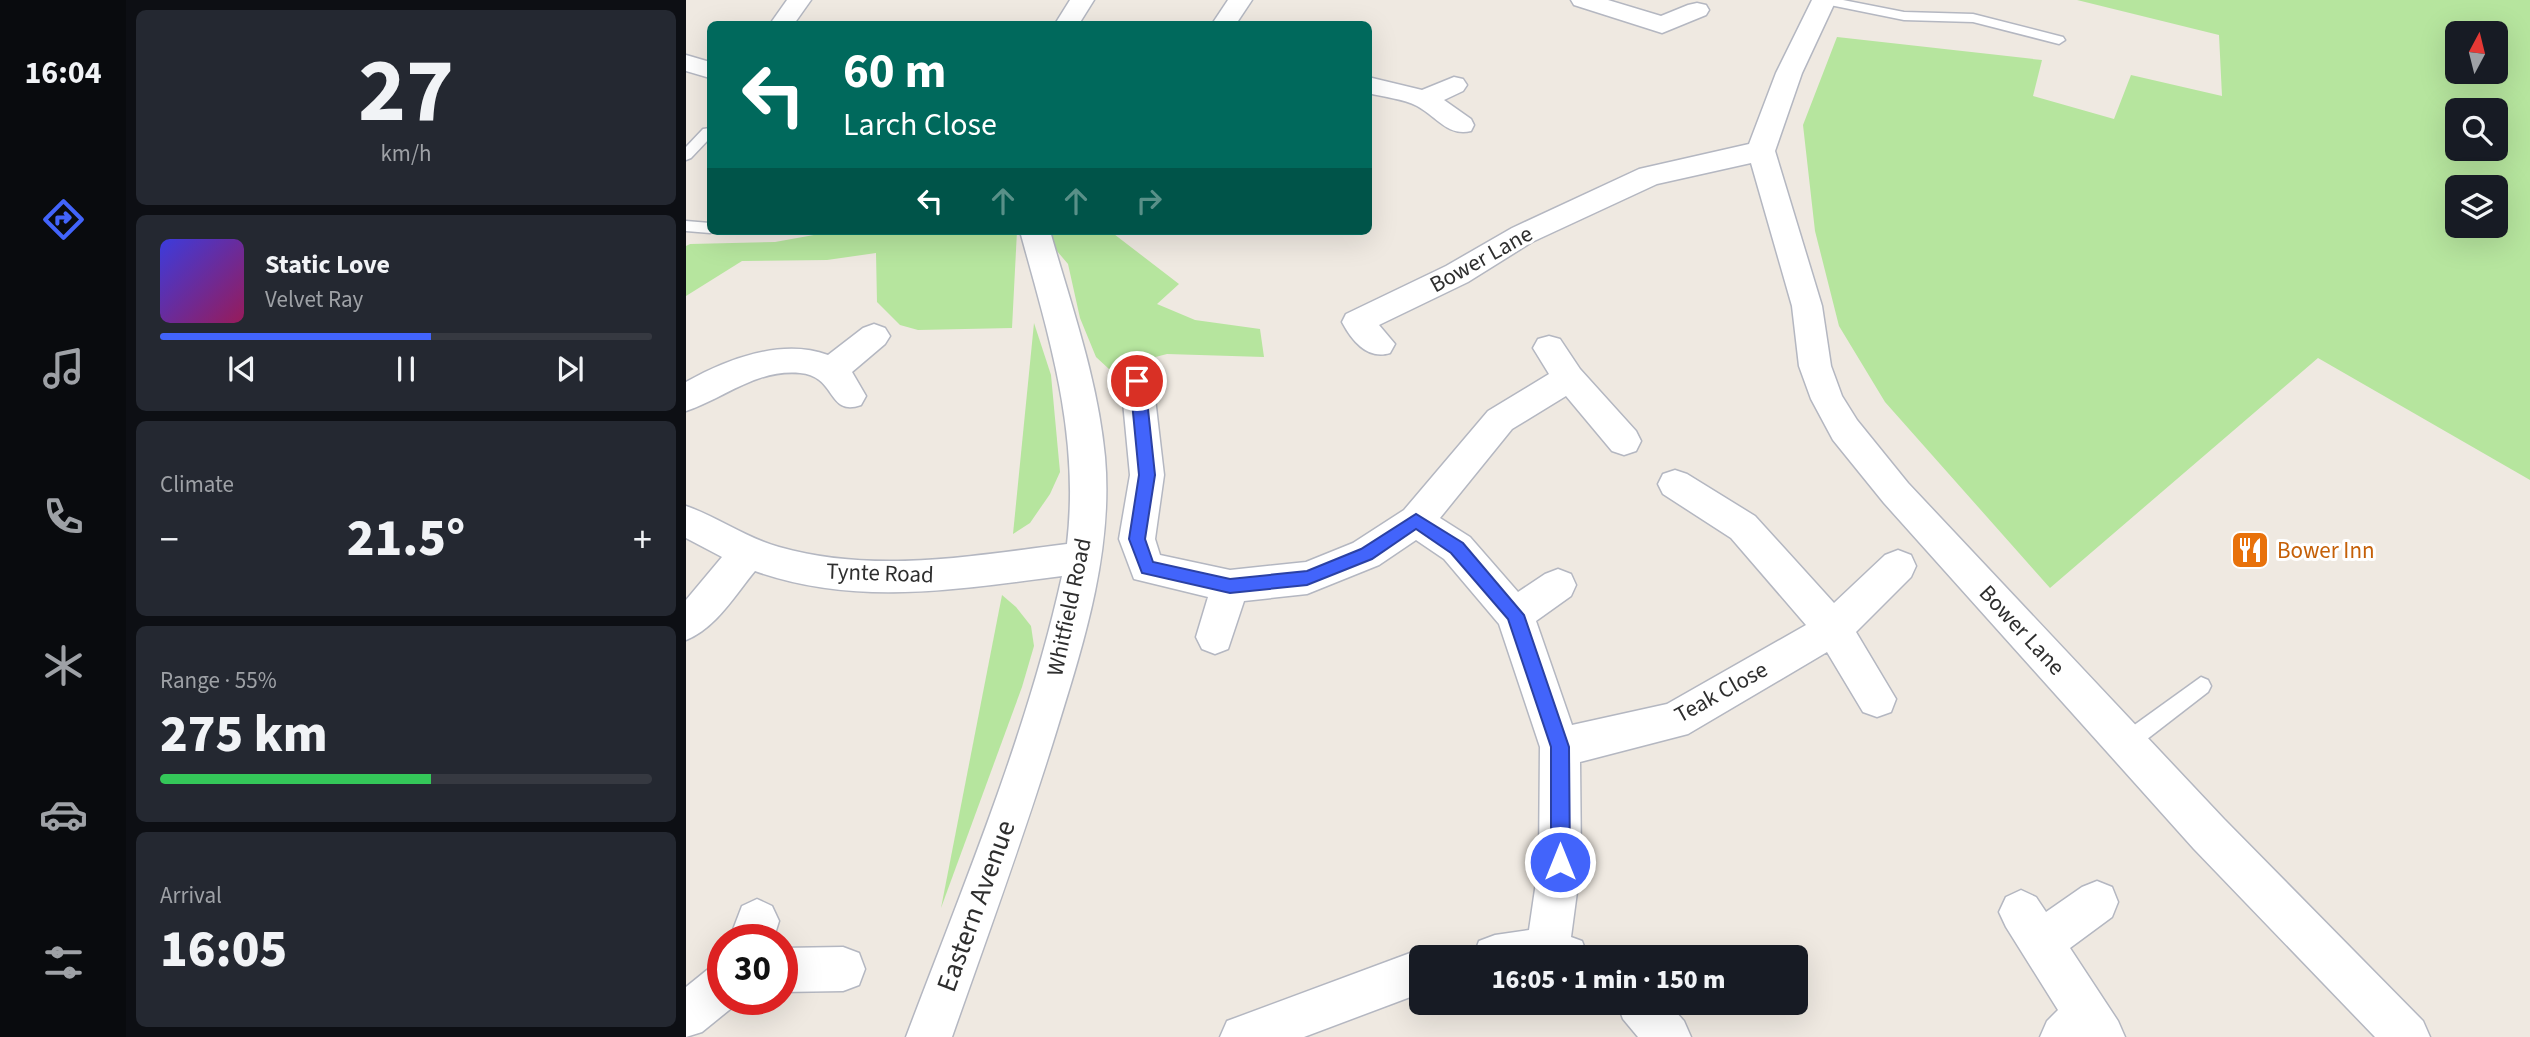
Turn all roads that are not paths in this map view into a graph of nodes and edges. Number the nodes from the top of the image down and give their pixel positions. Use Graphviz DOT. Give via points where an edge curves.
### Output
graph roads {
  1 [pos="799,0"];
  2 [pos="1082,0"];
  3 [pos="1240,0"];
  4 [pos="1583,0"];
  5 [pos="1825,0"];
  6 [pos="1697,10"];
  7 [pos="784,21"];
  8 [pos="1069,21"];
  9 [pos="1226,21"];
  10 [pos="2059,40"];
  11 [pos="686,63"];
  12 [pos="707,69"];
  13 [pos="1454,85"];
  14 [pos="1372,86"];
  15 [pos="1425,99"];
  16 [pos="1461,125"];
  17 [pos="707,133"];
  18 [pos="1762,151"];
  19 [pos="686,155"];
  20 [pos="1637,173"];
  21 [pos="1654,208"];
  22 [pos="686,226"];
  23 [pos="707,228"];
  24 [pos="1036,235"];
  25 [pos="874,336"];
  26 [pos="1379,344"];
  27 [pos="1549,348"];
  28 [pos="832,370"];
  29 [pos="1569,378"];
  30 [pos="1137,381"];
  31 [pos="850,396"];
  32 [pos="686,398"];
  33 [pos="1624,441"];
  34 [pos="1675,484"];
  35 [pos="686,521"];
  36 [pos="1416,521"];
  37 [pos="748,552"];
  38 [pos="1084,558"];
  39 [pos="1898,566"];
  40 [pos="1558,585"];
  41 [pos="1230,586"];
  42 [pos="1515,615"];
  43 [pos="686,623"];
  44 [pos="1833,629"];
  45 [pos="1215,637"];
  46 [pos="2201,686"];
  47 [pos="1877,699"];
  48 [pos="2126,743"];
  49 [pos="1560,747"];
  50 [pos="1024,774"];
  51 [pos="2097,902"];
  52 [pos="1557,945"];
  53 [pos="843,969"];
  54 [pos="798,970"];
  55 [pos="1409,975"];
  56 [pos="707,999"];
  57 [pos="1649,1015"];
  58 [pos="686,1016"];
  59 [pos="2084,1029"];
  60 [pos="929,1037"];
  61 [pos="1243,1037"];
  62 [pos="1668,1037"];
  63 [pos="2407,1037"];
  1 -- 7 [label="street"];
  2 -- 8 [label="street"];
  3 -- 9 [label="street"];
  4 -- 6 [label="street" via="1665,34"];
  5 -- 10 [label="lane" via="1904,16 1973,18"];
  5 -- 18 [label="street" via="1789,73"];
  11 -- 12 [label="street"];
  13 -- 15 [label="street"];
  14 -- 15 [label="street"];
  15 -- 16 [label="street"];
  17 -- 19 [label="lane"];
  18 -- 20 [label="street, Bower Lane"];
  18 -- 48 [label="street, Bower Lane" via="1807,306 1815,366 1845,430 1896,493"];
  20 -- 21 [label="street"];
  20 -- 26 [label="street, Bower Lane" via="1457,274 1357,322"];
  22 -- 23 [label="lane"];
  24 -- 38 [label="street, Whitfield Road" via="1079,392 1089,488"];
  25 -- 28 [label="street"];
  27 -- 29 [label="street"];
  28 -- 31 [label="street"];
  28 -- 32 [label="street" via="808,361 755,366 710,383"];
  29 -- 33 [label="street"];
  29 -- 36 [label="street" via="1500,420"];
  30 -- 41 [label="street" via="1147,475 1137,539 1147,568"];
  34 -- 44 [label="street" via="1743,527"];
  35 -- 37 [label="street, Tynte Road"];
  36 -- 41 [label="street" via="1366,554 1307,578"];
  36 -- 42 [label="street" via="1457,548"];
  37 -- 38 [label="street, Tynte Road" via="780,564 836,575 889,578"];
  37 -- 43 [label="street"];
  38 -- 50 [label="street, Whitfield Road" via="1064,644"];
  39 -- 44 [label="street, Teak Close"];
  40 -- 42 [label="street"];
  41 -- 45 [label="street"];
  42 -- 49 [label="street"];
  44 -- 47 [label="street"];
  44 -- 49 [label="street, Teak Close" via="1674,721"];
  46 -- 48 [label="lane"];
  48 -- 63 [label="street, Bower Lane" via="2208,834"];
  49 -- 52 [label="street"];
  50 -- 60 [label="street, Eastern Avenue"];
  51 -- 59 [label="street" via="2032,927"];
  53 -- 54 [label="street"];
  55 -- 61 [label="street"];
  56 -- 58 [label="street"];
  57 -- 62 [label="street"];
}
